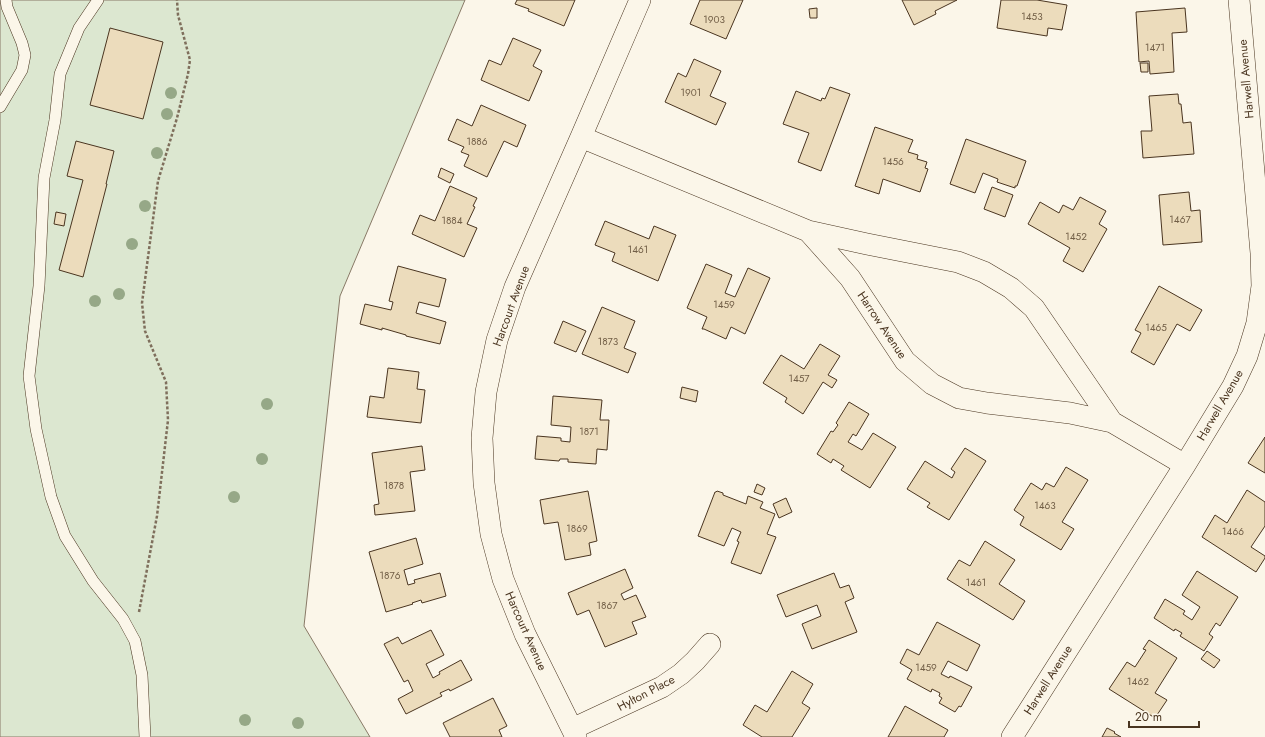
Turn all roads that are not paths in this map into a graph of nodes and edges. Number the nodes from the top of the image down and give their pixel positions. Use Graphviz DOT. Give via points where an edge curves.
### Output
graph roads {
  1 [pos="6,0"];
  2 [pos="98,0"];
  3 [pos="640,0"];
  4 [pos="1239,0"];
  5 [pos="0,106"];
  6 [pos="581,137"];
  7 [pos="808,231"];
  8 [pos="1112,422"];
  9 [pos="1185,465"];
  10 [pos="710,644"];
  11 [pos="574,733"];
  12 [pos="145,737"];
  13 [pos="1012,737"];
  1 -- 5 [label="lane" via="25,56 22,70"];
  2 -- 12 [label="lane" via="79,28 60,74 55,120 44,178 39,286 29,376 36,429 49,491 65,536 93,581 123,619 135,641 142,675"];
  3 -- 6 [label="street, Harcourt Avenue"];
  4 -- 9 [label="street, Harwell Avenue" via="1262,286 1257,323 1247,356 1233,386"];
  6 -- 7 [label="street, Harrow Avenue"];
  6 -- 11 [label="street, Harcourt Avenue" via="515,288 497,340 486,392 482,438 484,483 491,534 503,579 525,634"];
  7 -- 8 [label="street, Harrow Avenue" via="958,262 984,272 1011,288 1034,308"];
  7 -- 8 [label="street, Harrow Avenue" via="850,278 905,361 932,384 959,398 1070,413"];
  8 -- 9 [label="street, Harrow Avenue"];
  9 -- 13 [label="street, Harwell Avenue"];
  10 -- 11 [label="street, Hylton Place" via="681,674 662,687"];
}
